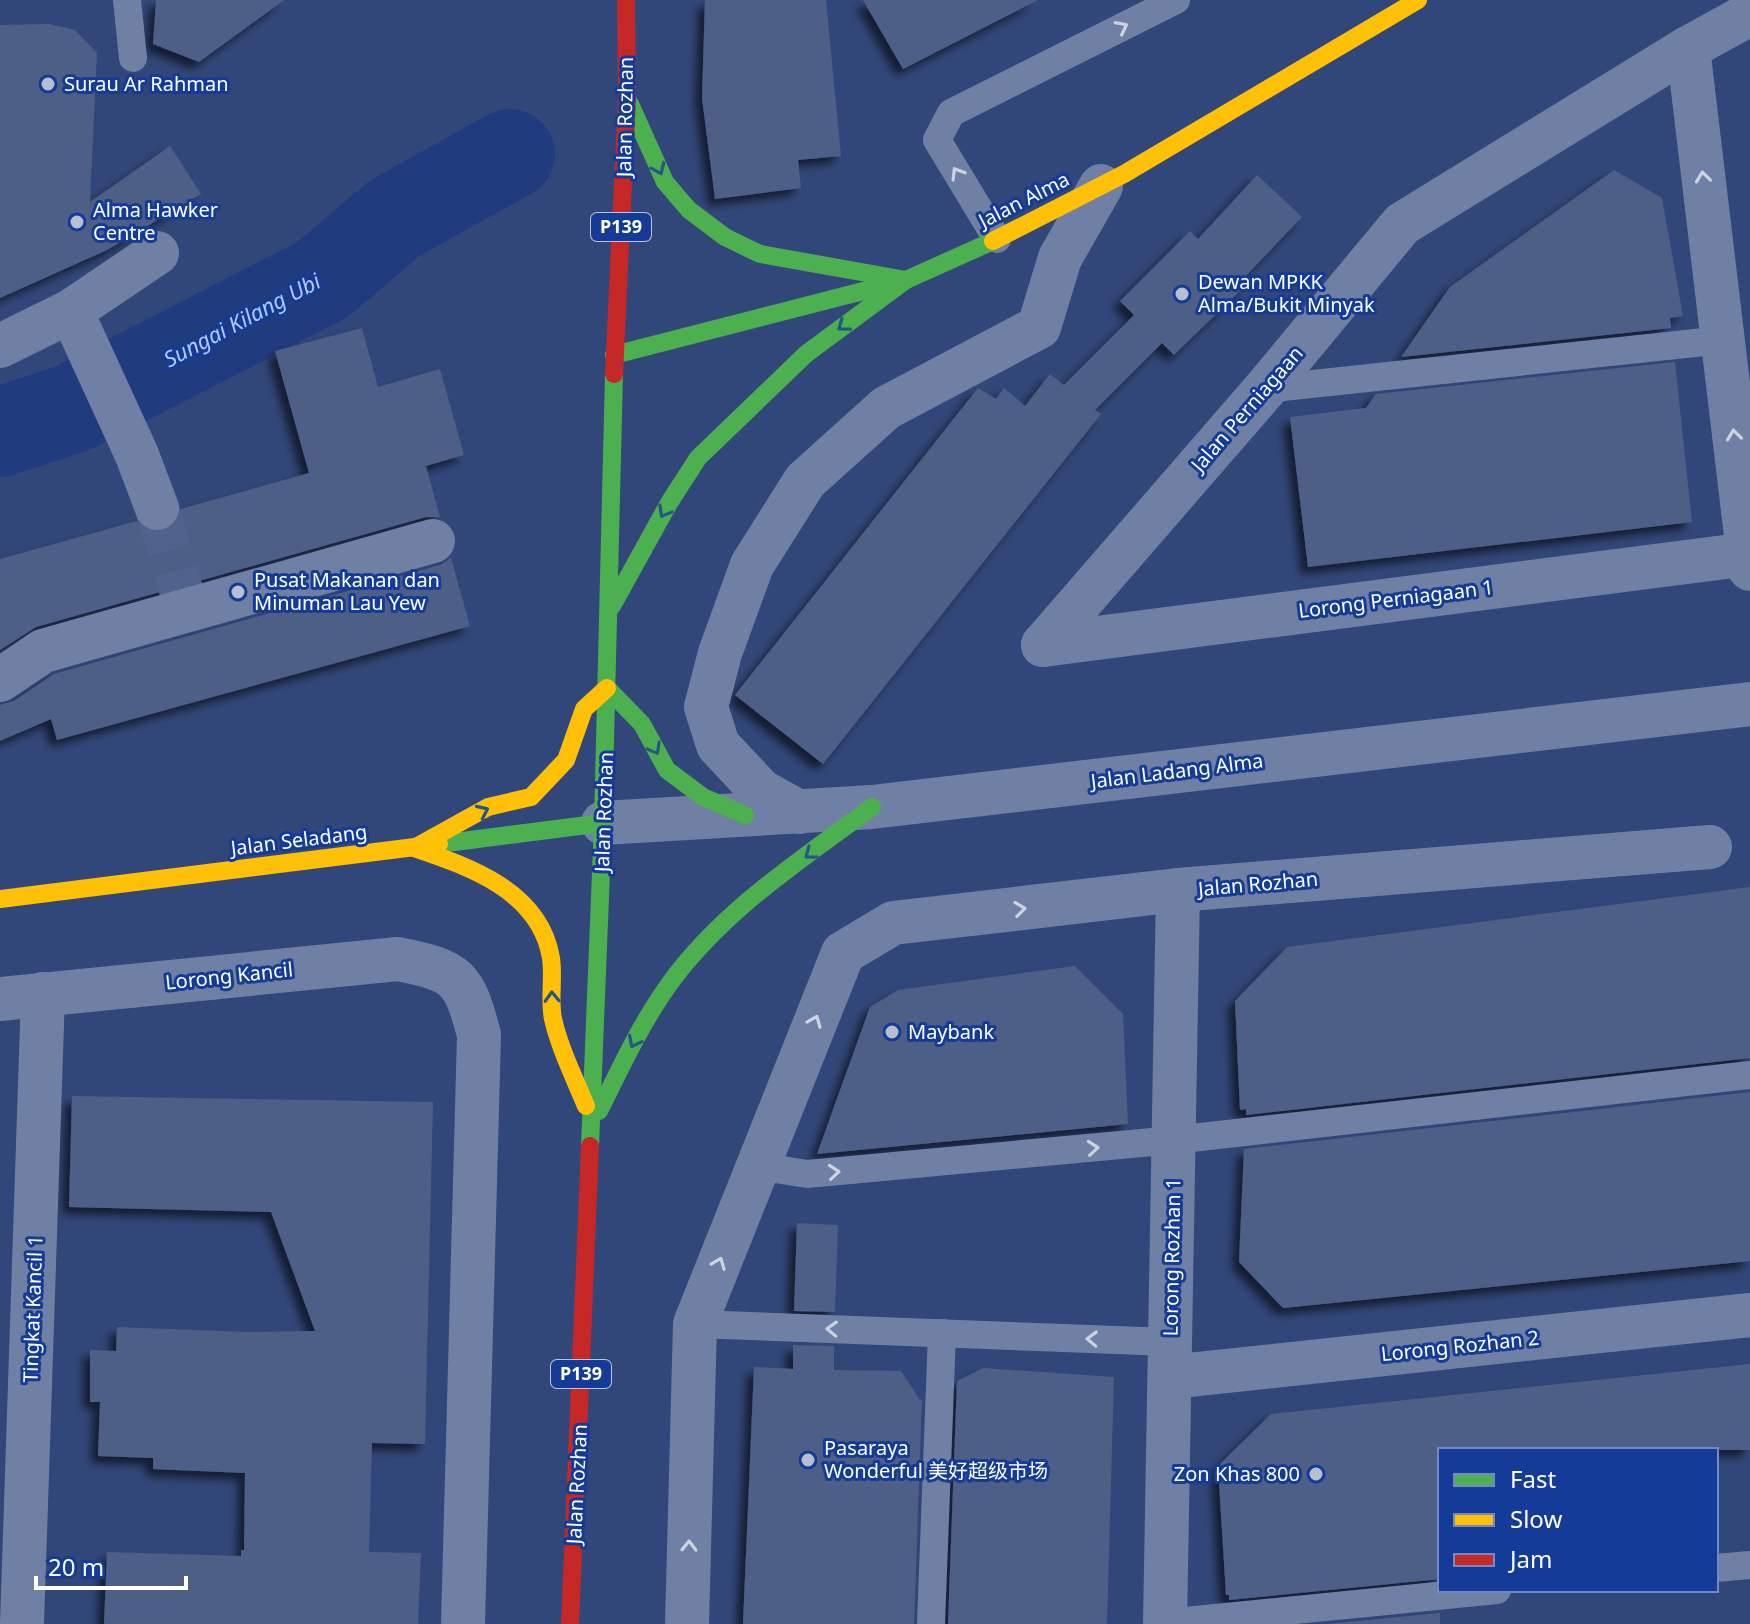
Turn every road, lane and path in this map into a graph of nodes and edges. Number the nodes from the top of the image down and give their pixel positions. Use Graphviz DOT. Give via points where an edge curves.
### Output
graph roads {
  1 [pos="127,0"];
  2 [pos="626,0"];
  3 [pos="1176,0"];
  4 [pos="1418,0"];
  5 [pos="1750,14"];
  6 [pos="1688,48"];
  7 [pos="133,58"];
  8 [pos="627,98"];
  9 [pos="1101,186"];
  10 [pos="997,239"];
  11 [pos="157,253"];
  12 [pos="906,280"];
  13 [pos="78,328"];
  14 [pos="1723,340"];
  15 [pos="0,346"];
  16 [pos="614,355"];
  17 [pos="1265,389"];
  18 [pos="157,508"];
  19 [pos="433,541"];
  20 [pos="1749,561"];
  21 [pos="610,611"];
  22 [pos="1043,645"];
  23 [pos="0,680"];
  24 [pos="607,688"];
  25 [pos="1750,704"];
  26 [pos="872,807"];
  27 [pos="799,812"];
  28 [pos="745,815"];
  29 [pos="603,823"];
  30 [pos="1710,847"];
  31 [pos="414,848"];
  32 [pos="1178,890"];
  33 [pos="0,899"];
  34 [pos="43,994"];
  35 [pos="0,999"];
  36 [pos="1750,1075"];
  37 [pos="592,1124"];
  38 [pos="1174,1140"];
  39 [pos="757,1166"];
  40 [pos="1750,1315"];
  41 [pos="695,1324"];
  42 [pos="942,1333"];
  43 [pos="1170,1360"];
  44 [pos="1750,1565"];
  45 [pos="1718,1568"];
  46 [pos="12,1580"];
  47 [pos="1477,1592"];
  48 [pos="22,1624"];
  49 [pos="463,1624"];
  50 [pos="570,1624"];
  51 [pos="687,1624"];
  52 [pos="931,1624"];
  53 [pos="1165,1624"];
  1 -- 7 [label="lane"];
  2 -- 8 [label="main road, Jalan Rozhan / P139"];
  10 -- 3 [label="lane, one-way" via="937,140 951,113"];
  4 -- 9 [label="main road, Jalan Alma"];
  5 -- 6 [label="street, Jalan Perniagaan"];
  14 -- 6 [label="street, one-way"];
  6 -- 17 [label="street, Jalan Perniagaan" via="1402,224"];
  8 -- 12 [label="main road, one-way" via="665,182 689,210 725,237 760,254"];
  8 -- 16 [label="main road, Jalan Rozhan / P139"];
  9 -- 10 [label="main road, Jalan Alma"];
  9 -- 27 [label="street" via="1060,258 1039,327 886,408 805,481 752,565 706,707 718,745 761,791"];
  10 -- 12 [label="main road, Jalan Alma"];
  11 -- 13 [label="street"];
  12 -- 16 [label="main road, Jalan Alma"];
  12 -- 21 [label="main road, one-way" via="806,354 698,458"];
  13 -- 15 [label="street"];
  13 -- 18 [label="street"];
  14 -- 17 [label="lane"];
  20 -- 14 [label="street, one-way"];
  16 -- 21 [label="main road, Jalan Rozhan / P139"];
  17 -- 22 [label="street, Jalan Perniagaan"];
  19 -- 23 [label="street" via="43,651"];
  20 -- 22 [label="street, Lorong Perniagaan 1"];
  21 -- 24 [label="main road, Jalan Rozhan / P139"];
  24 -- 28 [label="main road, one-way" via="642,724 667,770 703,797"];
  24 -- 29 [label="main road, Jalan Rozhan / P139"];
  31 -- 24 [label="main road, one-way" via="488,807 531,797 566,760 584,709"];
  25 -- 26 [label="street, Jalan Ladang Alma"];
  26 -- 27 [label="street, Jalan Ladang Alma"];
  26 -- 37 [label="main road, one-way" via="767,886 685,964 647,1017"];
  27 -- 28 [label="street, Jalan Ladang Alma"];
  28 -- 29 [label="street, Jalan Ladang Alma"];
  29 -- 31 [label="main road, Jalan Seladang"];
  29 -- 37 [label="main road, Jalan Rozhan / P139"];
  30 -- 32 [label="street, Jalan Rozhan"];
  31 -- 33 [label="main road, Jalan Seladang"];
  37 -- 31 [label="main road, one-way" via="551,1008 551,957 537,918 521,899 472,867"];
  32 -- 38 [label="street, Lorong Rozhan 1"];
  39 -- 32 [label="street, Jalan Rozhan, one-way" via="843,953 893,923"];
  34 -- 35 [label="street, Lorong Kancil"];
  34 -- 46 [label="street, Tingkat Kancil 1"];
  34 -- 49 [label="street, Lorong Kancil" via="398,959 433,966 454,978 469,998 479,1035"];
  36 -- 38 [label="lane"];
  37 -- 50 [label="main road, Jalan Rozhan / P139"];
  39 -- 38 [label="lane, one-way" via="807,1174"];
  38 -- 43 [label="street, Lorong Rozhan 1"];
  41 -- 39 [label="street, Jalan Rozhan, one-way"];
  40 -- 43 [label="street, Lorong Rozhan 2"];
  42 -- 41 [label="lane, one-way"];
  51 -- 41 [label="street, Jalan Rozhan, one-way"];
  43 -- 42 [label="lane, one-way"];
  42 -- 52 [label="lane"];
  43 -- 53 [label="street, Lorong Rozhan 1"];
  44 -- 45 [label="lane"];
  46 -- 48 [label="street, Tingkat Kancil 1"];
  47 -- 53 [label="lane"];
}
